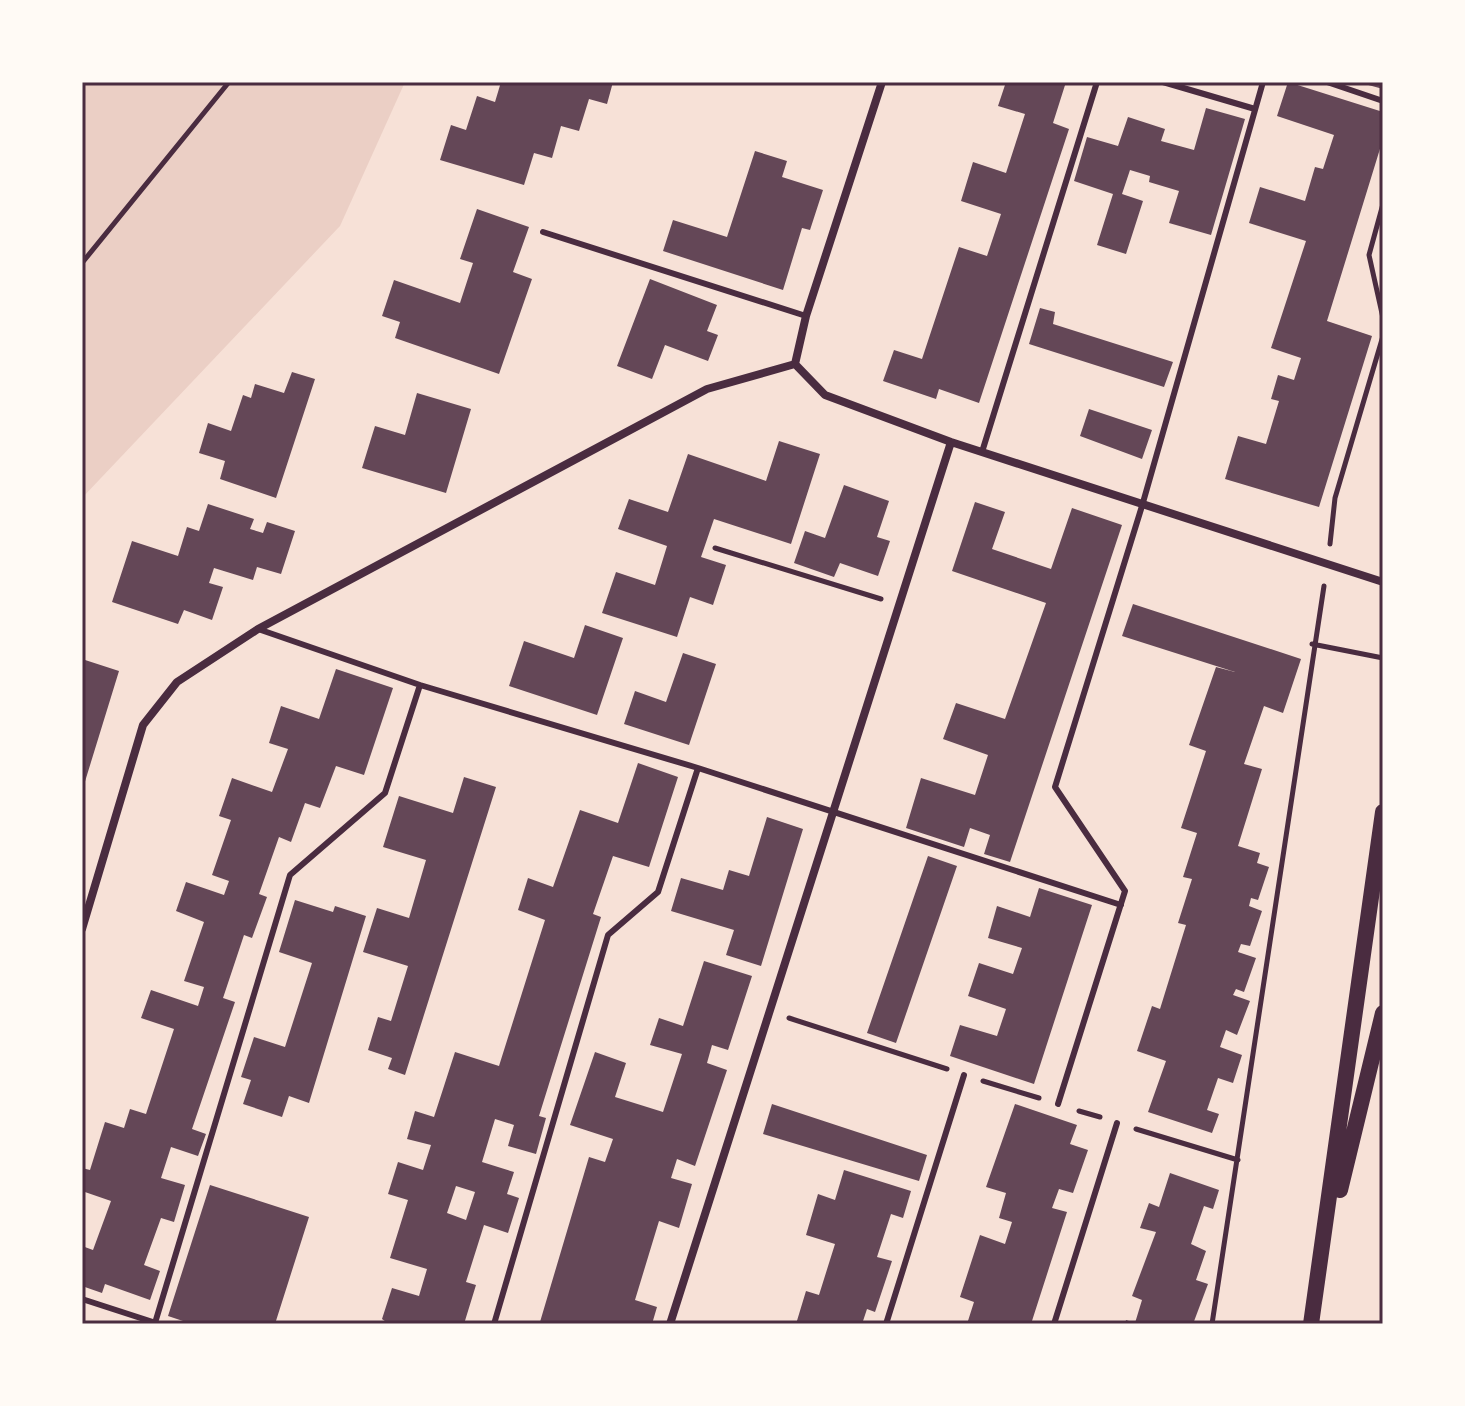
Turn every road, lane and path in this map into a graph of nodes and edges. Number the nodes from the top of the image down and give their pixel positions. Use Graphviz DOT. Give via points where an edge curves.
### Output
graph roads {
  1 [pos="229,82"];
  2 [pos="882,82"];
  3 [pos="1097,82"];
  4 [pos="1163,82"];
  5 [pos="1263,82"];
  6 [pos="1327,82"];
  7 [pos="1383,101"];
  8 [pos="1255,109"];
  9 [pos="1383,204"];
  10 [pos="543,232"];
  11 [pos="82,263"];
  12 [pos="806,316"];
  13 [pos="1383,318"];
  14 [pos="1383,336"];
  15 [pos="795,364"];
  16 [pos="951,442"];
  17 [pos="982,452"];
  18 [pos="1142,506"];
  19 [pos="715,548"];
  20 [pos="1328,566"];
  21 [pos="1383,582"];
  22 [pos="897,604"];
  23 [pos="258,629"];
  24 [pos="1312,644"];
  25 [pos="1383,658"];
  26 [pos="420,685"];
  27 [pos="698,768"];
  28 [pos="831,810"];
  29 [pos="1383,812"];
  30 [pos="1121,905"];
  31 [pos="82,929"];
  32 [pos="768,1011"];
  33 [pos="1383,1013"];
  34 [pos="964,1075"];
  35 [pos="1058,1104"];
  36 [pos="1117,1123"];
  37 [pos="1238,1160"];
  38 [pos="1320,1270"];
  39 [pos="82,1299"];
  40 [pos="157,1323"];
  41 [pos="494,1324"];
  42 [pos="670,1324"];
  43 [pos="886,1324"];
  44 [pos="1054,1324"];
  45 [pos="1212,1324"];
  46 [pos="1311,1324"];
  1 -- 11 [label="path"];
  2 -- 12 [label="street"];
  3 -- 17 [label="lane"];
  4 -- 8 [label="lane"];
  5 -- 8 [label="lane"];
  6 -- 7 [label="lane"];
  8 -- 18 [label="lane"];
  9 -- 13 [label="path" via="1369,255"];
  10 -- 12 [label="lane"];
  12 -- 15 [label="street"];
  14 -- 20 [label="path" via="1335,498"];
  15 -- 16 [label="street" via="825,395"];
  15 -- 23 [label="street" via="707,389"];
  16 -- 17 [label="street"];
  16 -- 22 [label="street"];
  17 -- 18 [label="street"];
  18 -- 20 [label="street"];
  18 -- 30 [label="lane" via="1055,787 1125,891"];
  19 -- 22 [label="path"];
  20 -- 21 [label="street"];
  20 -- 24 [label="path"];
  22 -- 28 [label="street"];
  23 -- 26 [label="lane"];
  23 -- 31 [label="street" via="177,682 143,725"];
  24 -- 25 [label="path"];
  24 -- 37 [label="path"];
  26 -- 27 [label="lane"];
  26 -- 40 [label="lane" via="385,793 290,875"];
  27 -- 28 [label="lane"];
  27 -- 41 [label="lane" via="658,892 608,935"];
  28 -- 30 [label="lane"];
  28 -- 32 [label="street"];
  29 -- 38 [label="main road"];
  30 -- 35 [label="lane"];
  32 -- 34 [label="path"];
  32 -- 42 [label="street"];
  33 -- 38 [label="main road"];
  34 -- 35 [label="path"];
  34 -- 43 [label="lane"];
  35 -- 36 [label="path"];
  36 -- 37 [label="path"];
  36 -- 44 [label="lane"];
  37 -- 45 [label="path"];
  38 -- 46 [label="main road"];
  39 -- 40 [label="lane"];
}
